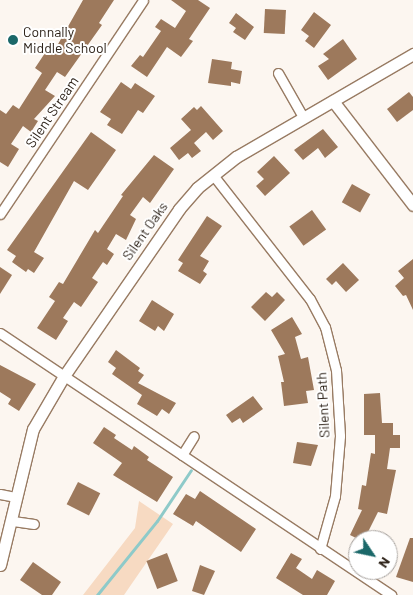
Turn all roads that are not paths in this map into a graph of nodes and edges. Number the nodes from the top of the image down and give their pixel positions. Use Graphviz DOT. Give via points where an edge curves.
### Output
graph roads {
  1 [pos="143,0"];
  2 [pos="413,54"];
  3 [pos="278,73"];
  4 [pos="333,101"];
  5 [pos="303,116"];
  6 [pos="213,175"];
  7 [pos="413,205"];
  8 [pos="0,214"];
  9 [pos="0,333"];
  10 [pos="64,376"];
  11 [pos="194,436"];
  12 [pos="182,456"];
  13 [pos="0,494"];
  14 [pos="15,496"];
  15 [pos="13,521"];
  16 [pos="34,524"];
  17 [pos="320,548"];
  18 [pos="0,565"];
  19 [pos="391,595"];
  1 -- 8 [label="street, Silent Stream"];
  2 -- 4 [label="street, Silent Oaks"];
  3 -- 5 [label="street"];
  4 -- 5 [label="street, Silent Oaks"];
  4 -- 7 [label="street"];
  5 -- 6 [label="street, Silent Oaks"];
  6 -- 10 [label="street, Silent Oaks" via="162,230"];
  6 -- 17 [label="street, Silent Path" via="310,299 325,327 336,370 340,436 335,496"];
  9 -- 10 [label="street"];
  10 -- 12 [label="street"];
  10 -- 14 [label="street, Silent Oaks" via="33,429"];
  11 -- 12 [label="street"];
  12 -- 17 [label="street"];
  13 -- 14 [label="street"];
  14 -- 15 [label="street, Silent Oaks"];
  15 -- 16 [label="street"];
  15 -- 18 [label="street, Silent Oaks"];
  17 -- 19 [label="street"];
}
